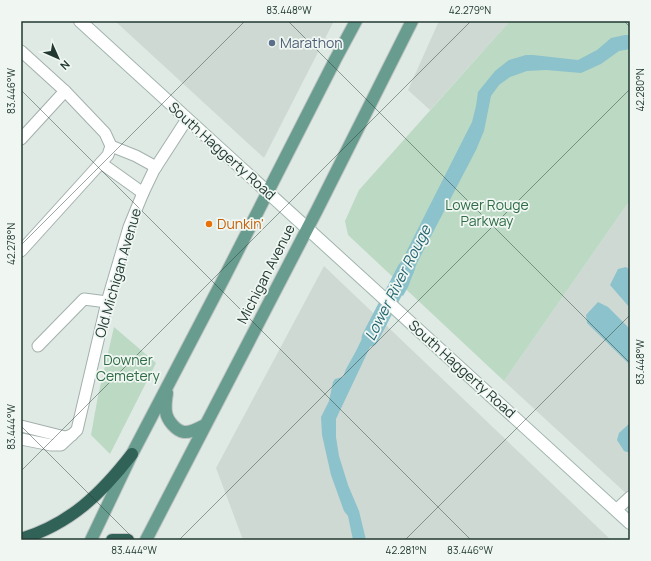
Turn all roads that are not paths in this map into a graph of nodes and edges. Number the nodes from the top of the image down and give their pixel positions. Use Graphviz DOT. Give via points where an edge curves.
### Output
graph roads {
  1 [pos="80,21"];
  2 [pos="356,21"];
  3 [pos="412,21"];
  4 [pos="21,51"];
  5 [pos="65,91"];
  6 [pos="187,119"];
  7 [pos="21,139"];
  8 [pos="112,146"];
  9 [pos="101,163"];
  10 [pos="156,166"];
  11 [pos="268,192"];
  12 [pos="142,193"];
  13 [pos="307,229"];
  14 [pos="21,251"];
  15 [pos="107,302"];
  16 [pos="38,346"];
  17 [pos="167,390"];
  18 [pos="21,426"];
  19 [pos="205,426"];
  20 [pos="72,435"];
  21 [pos="21,439"];
  22 [pos="132,454"];
  23 [pos="630,497"];
  24 [pos="616,510"];
  25 [pos="630,523"];
  26 [pos="21,539"];
  27 [pos="91,540"];
  28 [pos="112,540"];
  29 [pos="128,540"];
  30 [pos="146,540"];
  1 -- 6 [label="main road, South Haggerty Road"];
  2 -- 11 [label="main road"];
  3 -- 13 [label="main road, Michigan Avenue"];
  4 -- 5 [label="street"];
  5 -- 7 [label="street"];
  5 -- 8 [label="street" via="105,133"];
  6 -- 10 [label="street, Old Michigan Avenue"];
  6 -- 11 [label="main road, South Haggerty Road"];
  8 -- 9 [label="street"];
  8 -- 10 [label="street"];
  9 -- 12 [label="street"];
  9 -- 14 [label="street"];
  10 -- 12 [label="street, Old Michigan Avenue"];
  11 -- 13 [label="main road, South Haggerty Road"];
  11 -- 17 [label="main road"];
  12 -- 15 [label="street, Old Michigan Avenue"];
  13 -- 19 [label="main road, Michigan Avenue"];
  13 -- 24 [label="main road, South Haggerty Road"];
  15 -- 16 [label="street" via="84,299"];
  15 -- 20 [label="street, Old Michigan Avenue" via="78,430"];
  17 -- 19 [label="main road" via="166,413 178,430 190,432"];
  17 -- 22 [label="main road"];
  18 -- 20 [label="street" via="65,437"];
  19 -- 30 [label="main road, Michigan Avenue"];
  20 -- 21 [label="street" via="61,445"];
  22 -- 26 [label="highway" via="97,496 76,513 46,530"];
  22 -- 27 [label="main road"];
  23 -- 24 [label="street"];
  24 -- 25 [label="main road, South Haggerty Road"];
  28 -- 29 [label="highway"];
}
